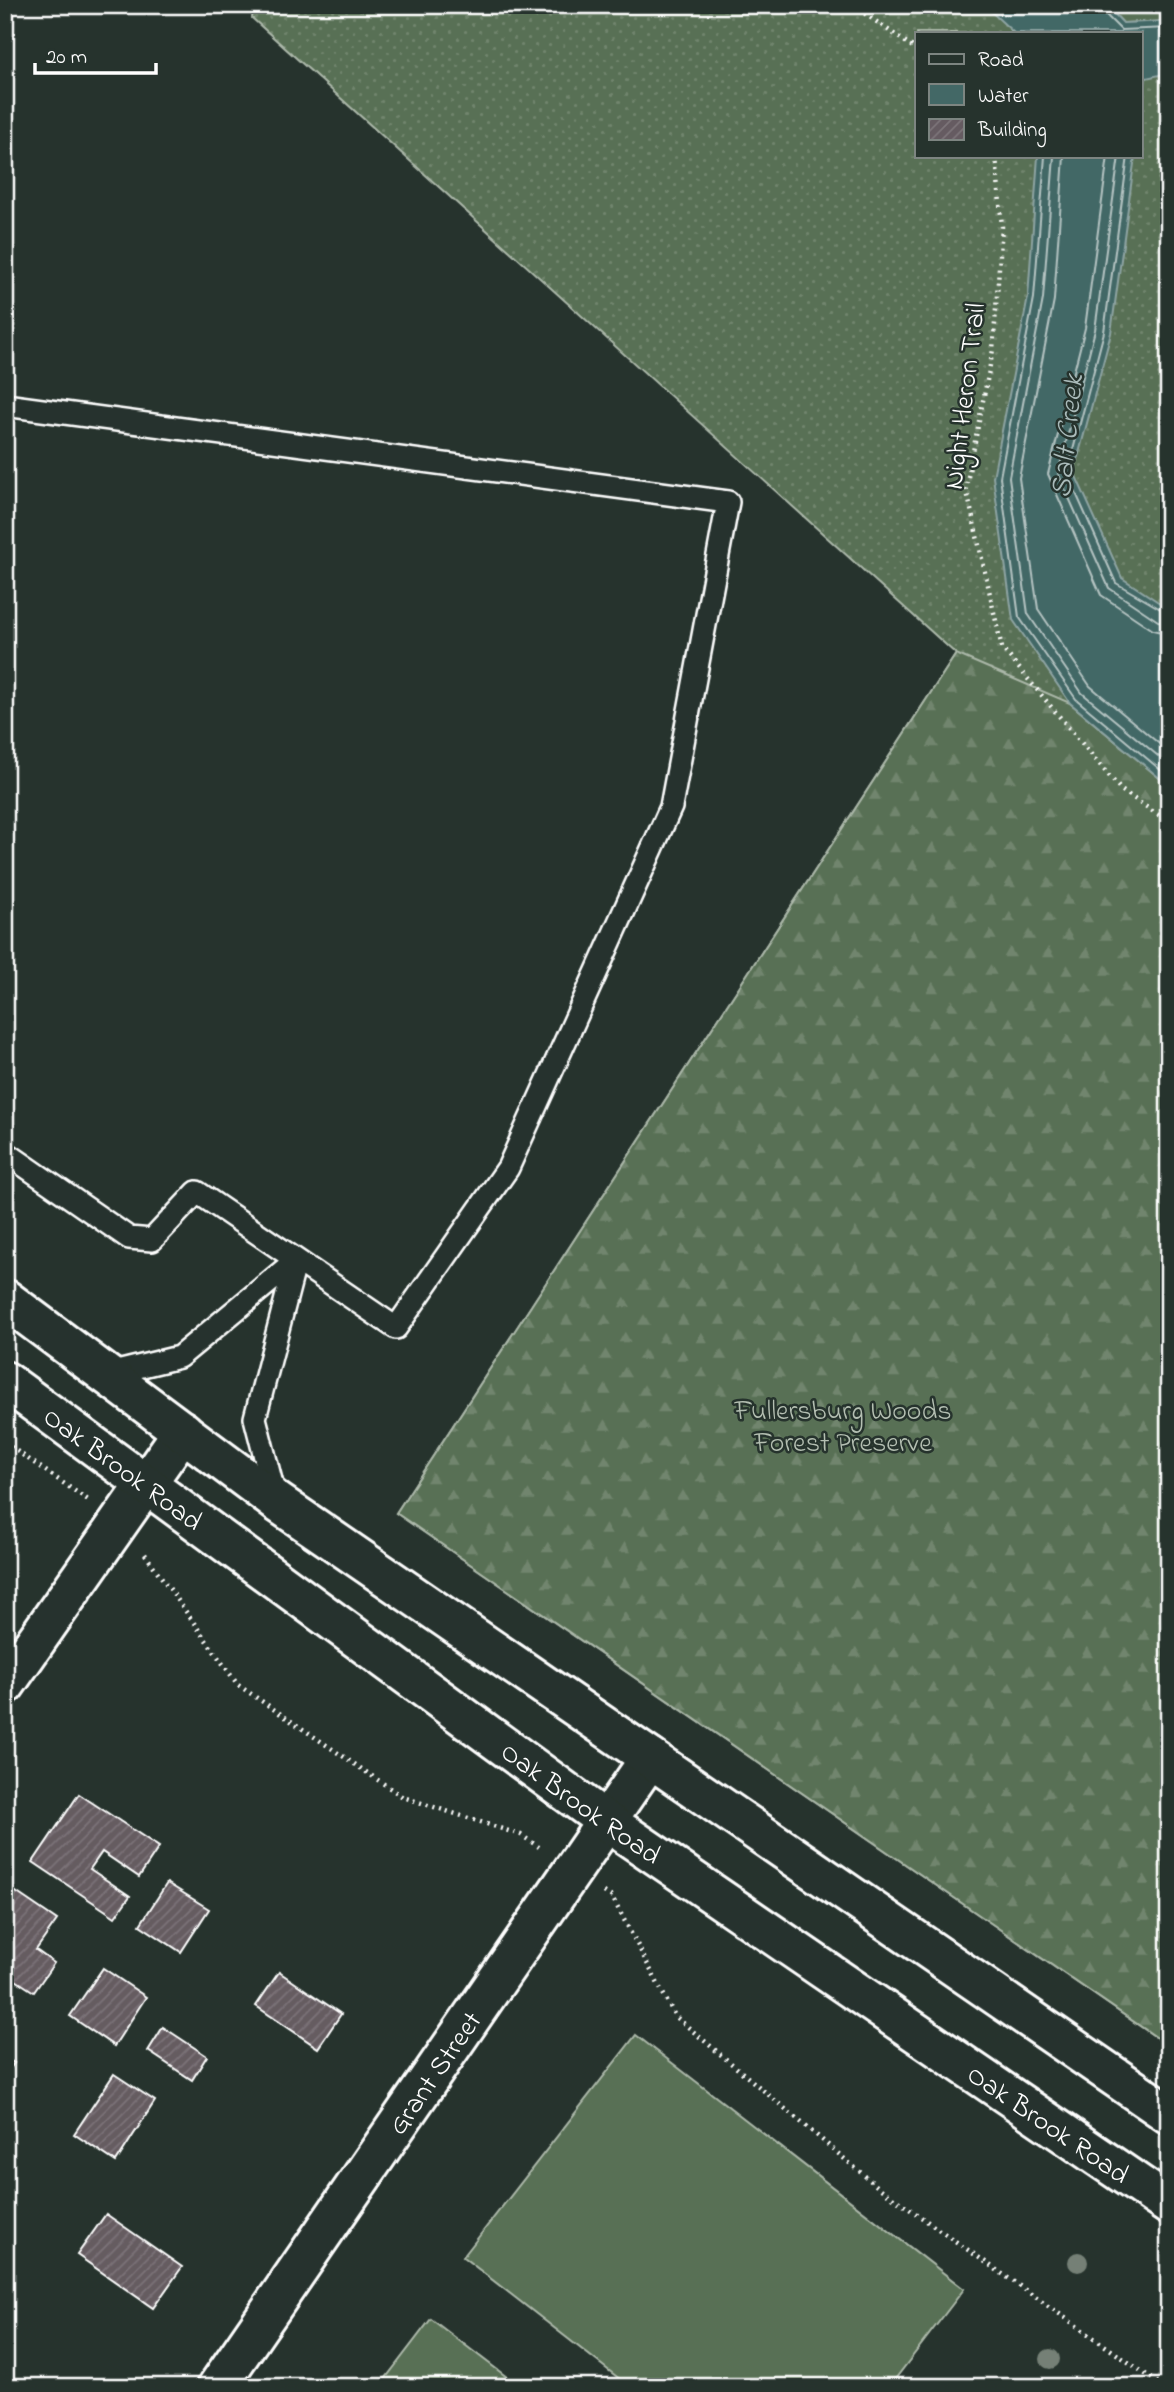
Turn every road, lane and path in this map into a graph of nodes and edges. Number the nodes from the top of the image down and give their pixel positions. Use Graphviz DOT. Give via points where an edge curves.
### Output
graph roads {
  1 [pos="838,5"];
  2 [pos="915,49"];
  3 [pos="996,158"];
  4 [pos="5,405"];
  5 [pos="1169,822"];
  6 [pos="5,1152"];
  7 [pos="296,1260"];
  8 [pos="5,1299"];
  9 [pos="109,1374"];
  10 [pos="5,1381"];
  11 [pos="183,1431"];
  12 [pos="145,1483"];
  13 [pos="277,1502"];
  14 [pos="5,1685"];
  15 [pos="650,1758"];
  16 [pos="606,1821"];
  17 [pos="1169,2113"];
  18 [pos="1169,2205"];
  19 [pos="217,2387"];
  1 -- 2 [label="path" via="861,11"];
  3 -- 5 [label="path, Night Heron Trail" via="1002,227 993,350 967,487 1002,648 1121,790"];
  4 -- 7 [label="lane" via="728,502 671,807 508,1168 396,1328"];
  6 -- 7 [label="lane" via="130,1238 152,1240 197,1192"];
  7 -- 9 [label="lane" via="179,1357"];
  7 -- 13 [label="lane" via="255,1418"];
  8 -- 9 [label="main road"];
  9 -- 11 [label="main road"];
  10 -- 12 [label="main road, Oak Brook Road"];
  11 -- 12 [label="main road"];
  11 -- 13 [label="main road"];
  12 -- 14 [label="main road"];
  12 -- 16 [label="main road, Oak Brook Road"];
  13 -- 15 [label="main road"];
  15 -- 16 [label="main road, Grant Street"];
  15 -- 17 [label="main road"];
  16 -- 18 [label="main road, Oak Brook Road"];
  16 -- 19 [label="main road, Grant Street"];
}
